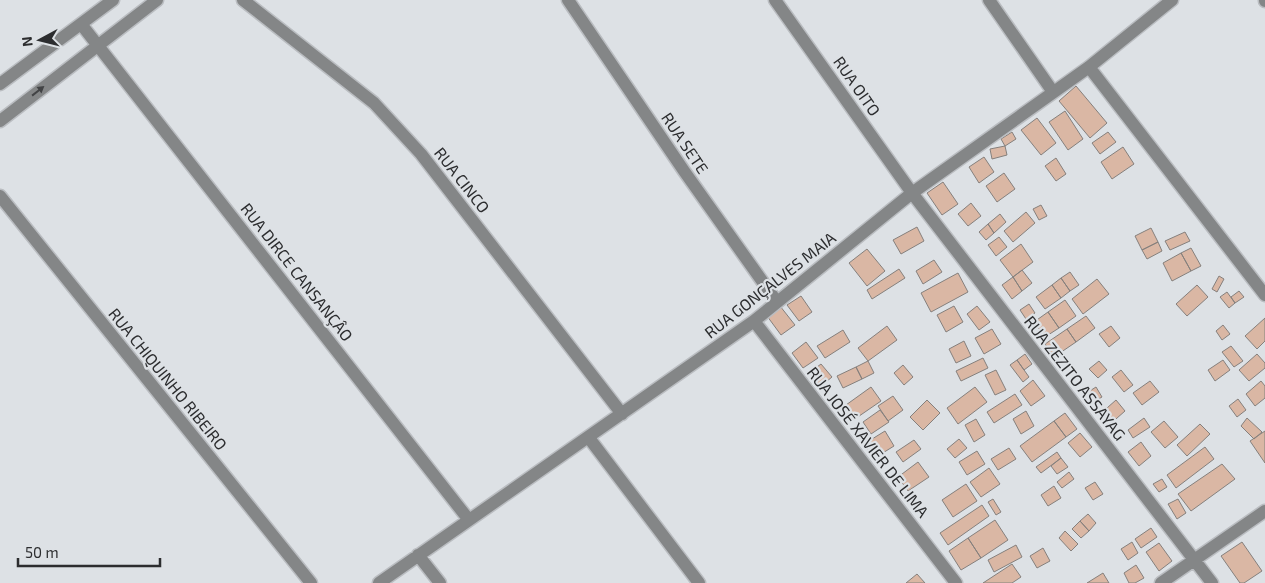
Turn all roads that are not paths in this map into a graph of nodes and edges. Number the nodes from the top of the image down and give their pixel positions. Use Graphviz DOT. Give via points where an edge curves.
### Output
graph roads {
  1 [pos="112,0"];
  2 [pos="157,0"];
  3 [pos="243,0"];
  4 [pos="568,0"];
  5 [pos="774,0"];
  6 [pos="988,0"];
  7 [pos="1172,0"];
  8 [pos="80,24"];
  9 [pos="98,45"];
  10 [pos="1089,67"];
  11 [pos="0,84"];
  12 [pos="1053,92"];
  13 [pos="0,121"];
  14 [pos="912,193"];
  15 [pos="0,196"];
  16 [pos="1265,295"];
  17 [pos="777,302"];
  18 [pos="754,321"];
  19 [pos="622,414"];
  20 [pos="589,438"];
  21 [pos="1265,511"];
  22 [pos="469,520"];
  23 [pos="418,555"];
  24 [pos="1195,559"];
  25 [pos="310,583"];
  26 [pos="379,583"];
  27 [pos="440,583"];
  28 [pos="699,583"];
  29 [pos="956,583"];
  30 [pos="1162,583"];
  31 [pos="1212,583"];
  1 -- 8 [label="street"];
  2 -- 9 [label="street"];
  3 -- 19 [label="street, RUA CINCO" via="341,75 391,121 421,154"];
  4 -- 17 [label="street, RUA SETE"];
  5 -- 14 [label="street, RUA OITO"];
  6 -- 12 [label="street"];
  7 -- 10 [label="street, RUA GONÇALVES MAIA"];
  8 -- 9 [label="street, RUA DIRCE CANSANÇÂO"];
  8 -- 11 [label="street"];
  13 -- 9 [label="street, one-way"];
  9 -- 22 [label="street, RUA DIRCE CANSANÇÂO"];
  10 -- 12 [label="street, RUA GONÇALVES MAIA"];
  10 -- 16 [label="street"];
  12 -- 14 [label="street, RUA GONÇALVES MAIA"];
  14 -- 17 [label="street, RUA GONÇALVES MAIA"];
  14 -- 24 [label="street, RUA ZEZITO ASSAYAG"];
  15 -- 25 [label="street, RUA CHIQUINHO RIBEIRO"];
  17 -- 18 [label="street, RUA GONÇALVES MAIA"];
  18 -- 19 [label="street, RUA GONÇALVES MAIA"];
  18 -- 29 [label="street, RUA JOSÉ XAVIER DE LIMA"];
  19 -- 20 [label="street, RUA GONÇALVES MAIA"];
  20 -- 22 [label="street, RUA GONÇALVES MAIA"];
  20 -- 28 [label="street"];
  21 -- 24 [label="street"];
  22 -- 23 [label="street, RUA GONÇALVES MAIA"];
  23 -- 26 [label="street, RUA GONÇALVES MAIA"];
  23 -- 27 [label="street"];
  24 -- 30 [label="street"];
  24 -- 31 [label="street, RUA ZEZITO ASSAYAG"];
}
